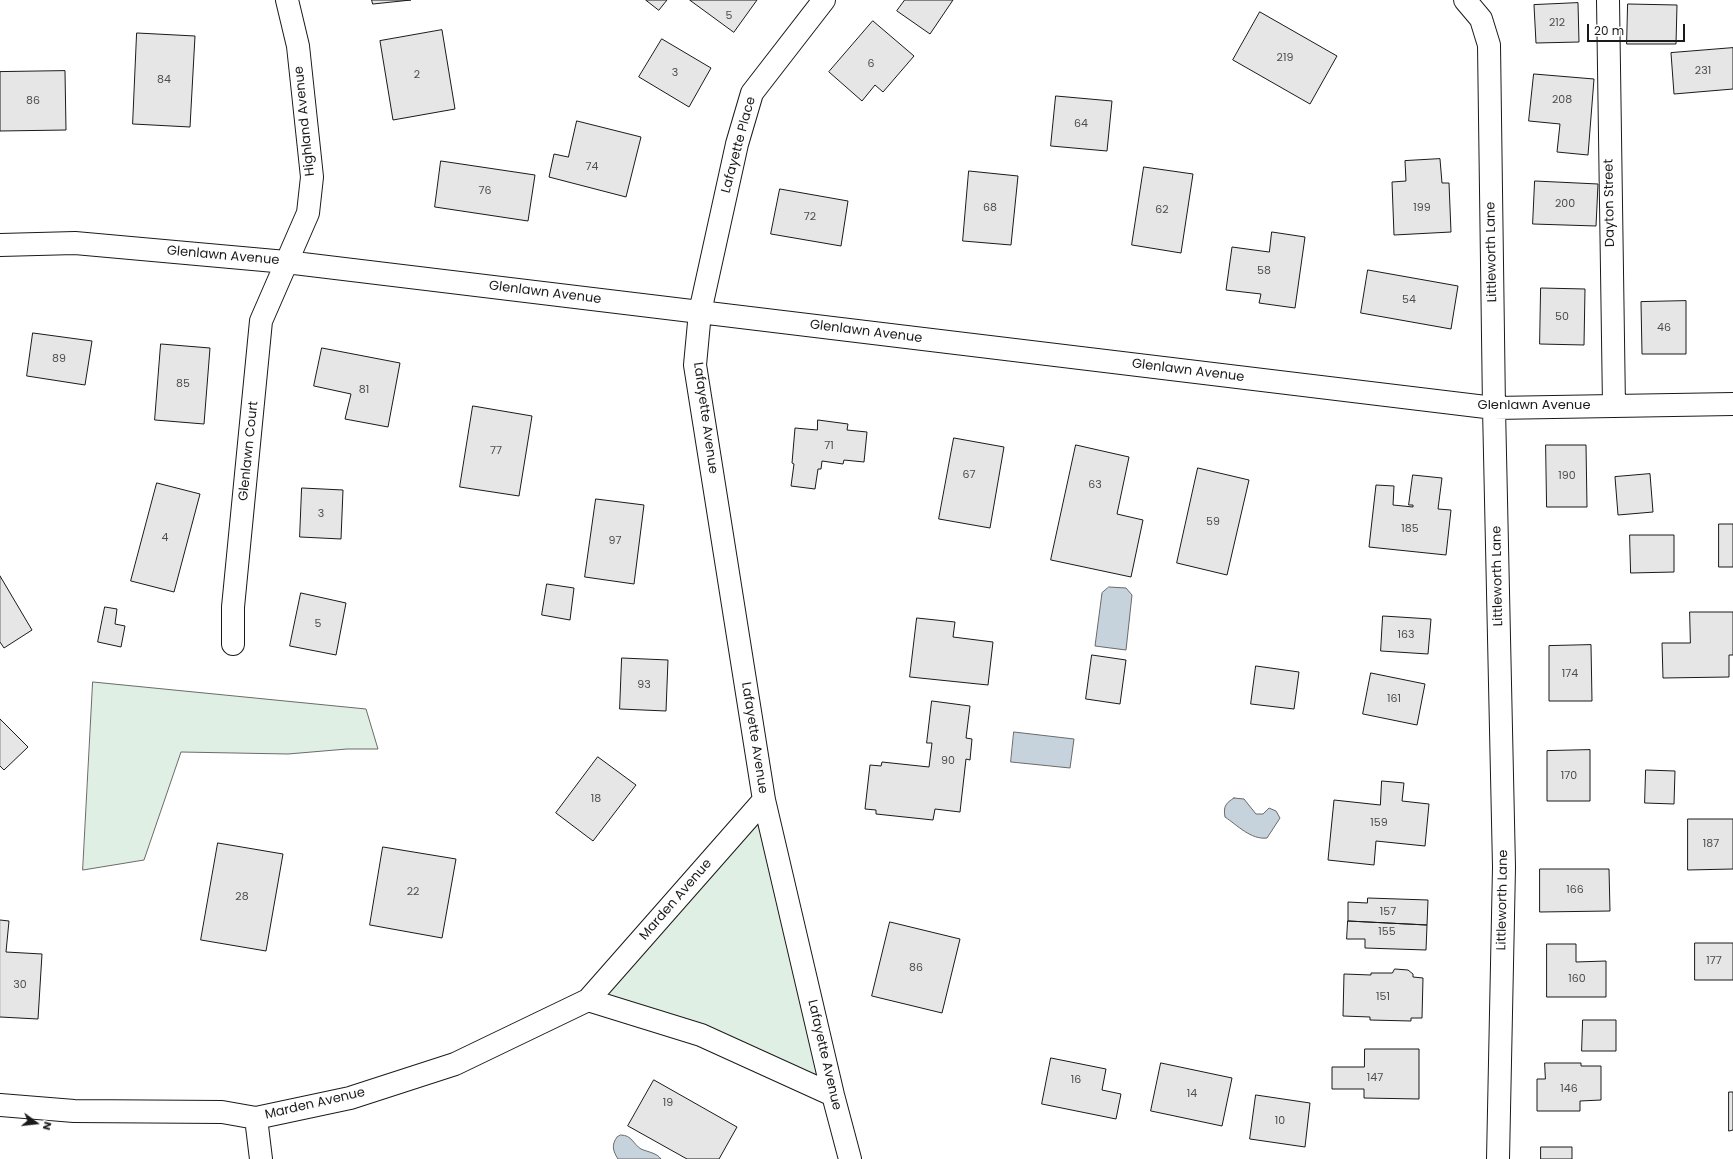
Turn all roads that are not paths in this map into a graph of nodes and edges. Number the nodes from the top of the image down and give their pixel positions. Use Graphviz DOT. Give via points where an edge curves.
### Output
graph roads {
  1 [pos="287,0"];
  2 [pos="824,0"];
  3 [pos="1465,0"];
  4 [pos="1608,0"];
  5 [pos="0,245"];
  6 [pos="286,262"];
  7 [pos="700,312"];
  8 [pos="1733,404"];
  9 [pos="1614,406"];
  10 [pos="1494,408"];
  11 [pos="233,644"];
  12 [pos="764,800"];
  13 [pos="588,1000"];
  14 [pos="833,1095"];
  15 [pos="0,1105"];
  16 [pos="256,1118"];
  17 [pos="261,1159"];
  18 [pos="850,1159"];
  19 [pos="1498,1159"];
  1 -- 6 [label="street, Highland Avenue" via="298,46 312,177 308,213"];
  2 -- 7 [label="street, Lafayette Place" via="752,93 737,144"];
  3 -- 10 [label="street, Littleworth Lane" via="1482,18 1490,46"];
  4 -- 9 [label="street, Dayton Street"];
  5 -- 6 [label="street, Glenlawn Avenue" via="76,242"];
  6 -- 7 [label="street, Glenlawn Avenue"];
  6 -- 11 [label="street, Glenlawn Court" via="261,321 234,607"];
  7 -- 10 [label="street, Glenlawn Avenue"];
  7 -- 12 [label="street, Lafayette Avenue" via="695,365"];
  8 -- 9 [label="street, Glenlawn Avenue"];
  9 -- 10 [label="street, Glenlawn Avenue"];
  10 -- 19 [label="street, Littleworth Lane" via="1504,867"];
  12 -- 13 [label="street, Marden Avenue"];
  12 -- 14 [label="street, Lafayette Avenue"];
  13 -- 14 [label="street" via="701,1035"];
  13 -- 16 [label="street, Marden Avenue" via="455,1064 350,1098"];
  14 -- 18 [label="street, Lafayette Avenue"];
  15 -- 16 [label="street, Marden Avenue" via="74,1111 222,1112"];
  16 -- 17 [label="street"];
}
